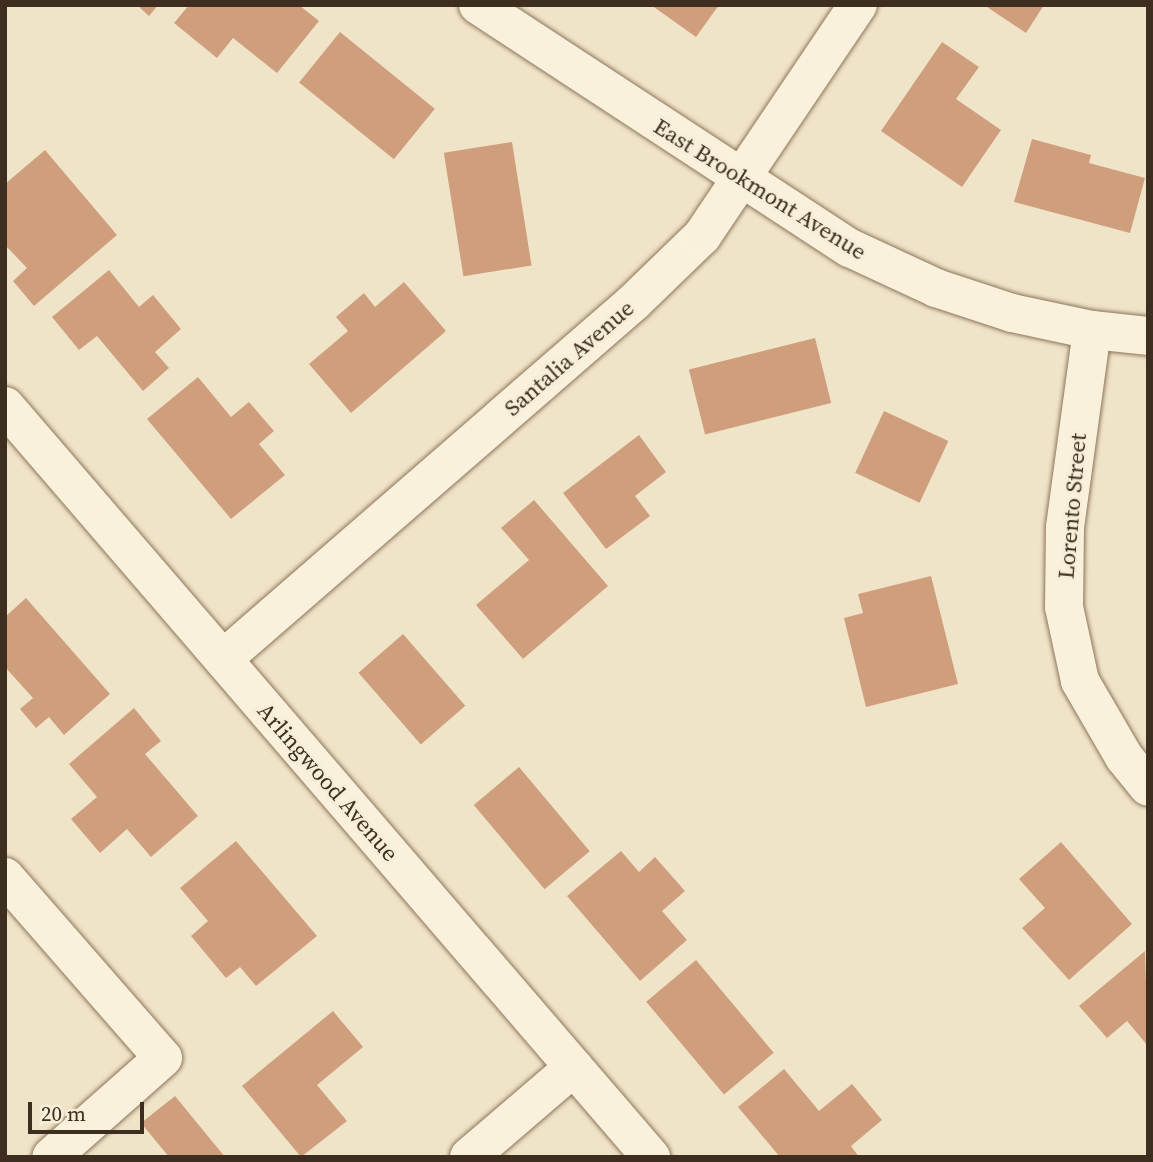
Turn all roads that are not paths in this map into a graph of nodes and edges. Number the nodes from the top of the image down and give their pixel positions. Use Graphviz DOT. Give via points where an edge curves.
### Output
graph roads {
  1 [pos="478,5"];
  2 [pos="858,5"];
  3 [pos="741,181"];
  4 [pos="1092,330"];
  5 [pos="1148,336"];
  6 [pos="5,406"];
  7 [pos="223,659"];
  8 [pos="1148,787"];
  9 [pos="5,877"];
  10 [pos="574,1067"];
  11 [pos="51,1157"];
  12 [pos="470,1157"];
  13 [pos="651,1157"];
  1 -- 3 [label="street, East Brookmont Avenue"];
  2 -- 3 [label="street, Santalia Avenue"];
  3 -- 4 [label="street, East Brookmont Avenue" via="850,248 936,288 1012,313"];
  3 -- 7 [label="street, Santalia Avenue" via="702,236 634,302"];
  4 -- 5 [label="street, East Brookmont Avenue"];
  4 -- 8 [label="street, Lorento Street" via="1065,527 1064,607 1080,681 1124,757"];
  6 -- 7 [label="street, Arlingwood Avenue"];
  7 -- 10 [label="street, Arlingwood Avenue"];
  9 -- 11 [label="street" via="163,1058"];
  10 -- 12 [label="street"];
  10 -- 13 [label="street, Arlingwood Avenue"];
}
